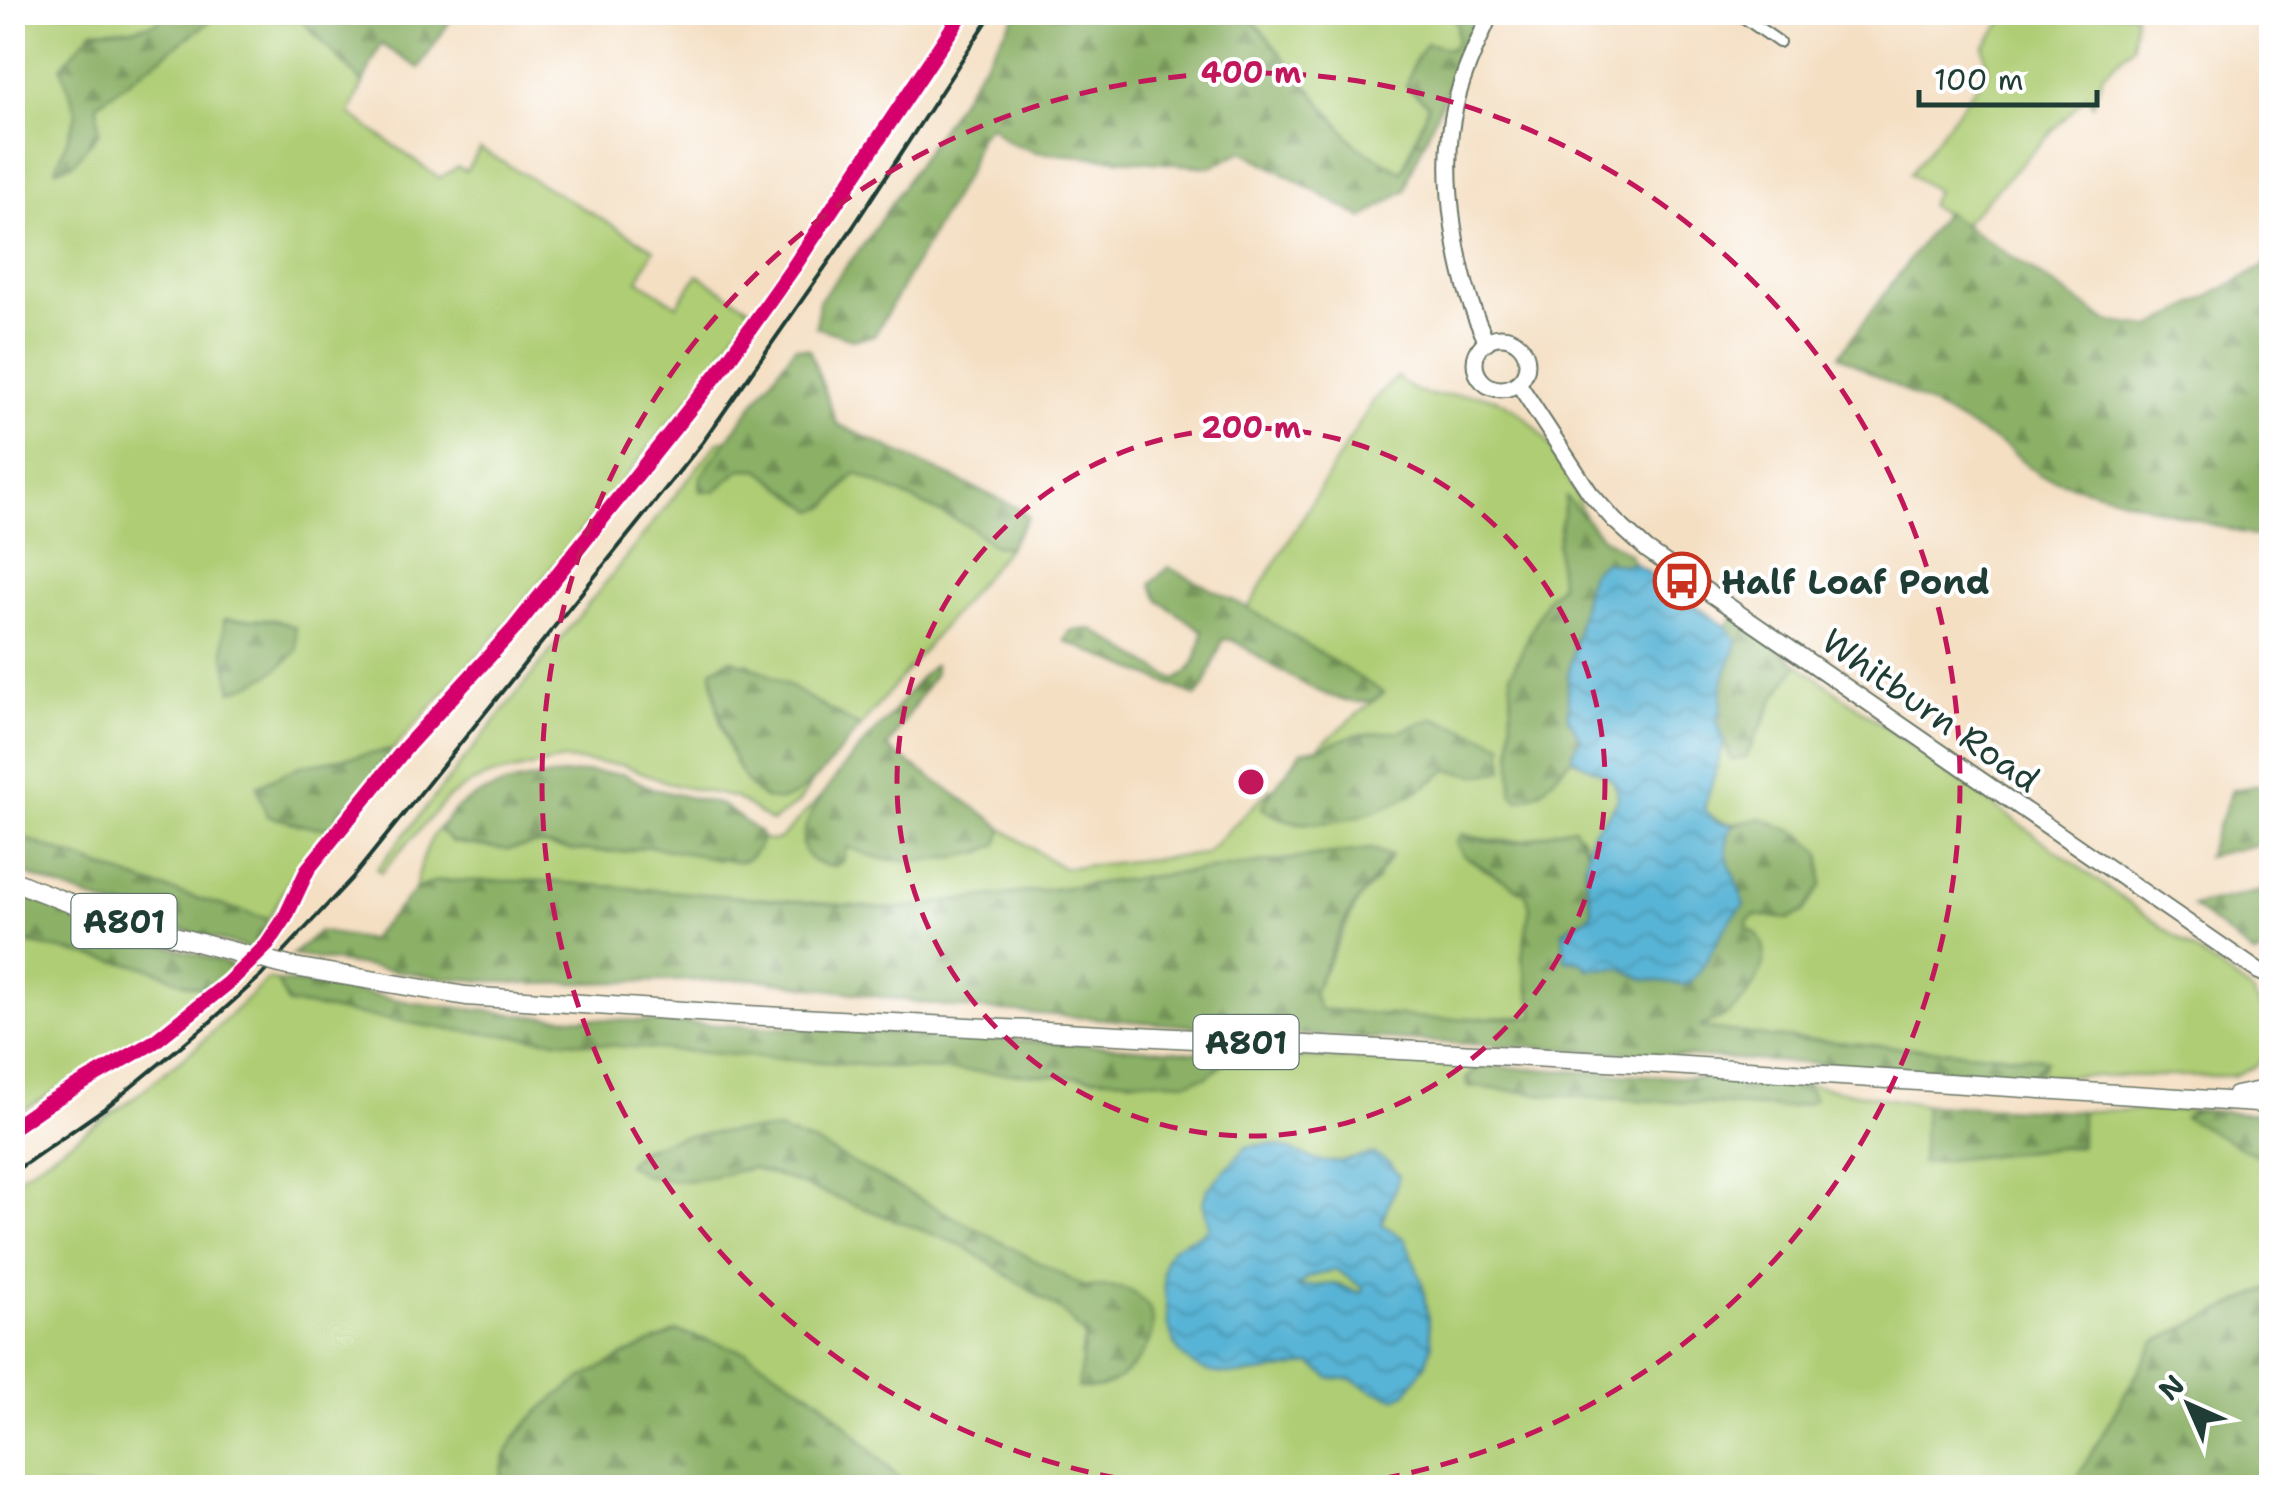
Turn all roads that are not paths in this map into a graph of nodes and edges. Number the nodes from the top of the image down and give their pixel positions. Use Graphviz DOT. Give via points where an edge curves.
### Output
graph roads {
  1 [pos="1492,12"];
  2 [pos="1736,12"];
  3 [pos="1779,42"];
  4 [pos="1487,342"];
  5 [pos="1518,383"];
  6 [pos="12,880"];
  7 [pos="2264,974"];
  8 [pos="2272,986"];
  9 [pos="2272,1084"];
  10 [pos="2206,1098"];
  11 [pos="2272,1104"];
  1 -- 4 [label="main road" via="1461,83 1448,138 1464,284"];
  2 -- 3 [label="street"];
  4 -- 5 [label="main road" via="1506,338 1524,350 1527,364"];
  4 -- 5 [label="main road" via="1476,360 1478,377 1493,388"];
  5 -- 7 [label="main road, Whitburn Road" via="1590,493 1648,550"];
  6 -- 10 [label="main road, A801, bridge" via="165,935 288,966 466,996"];
  7 -- 8 [label="main road, Whitburn Road"];
  9 -- 10 [label="main road, A801"];
  10 -- 11 [label="main road, A801"];
}
